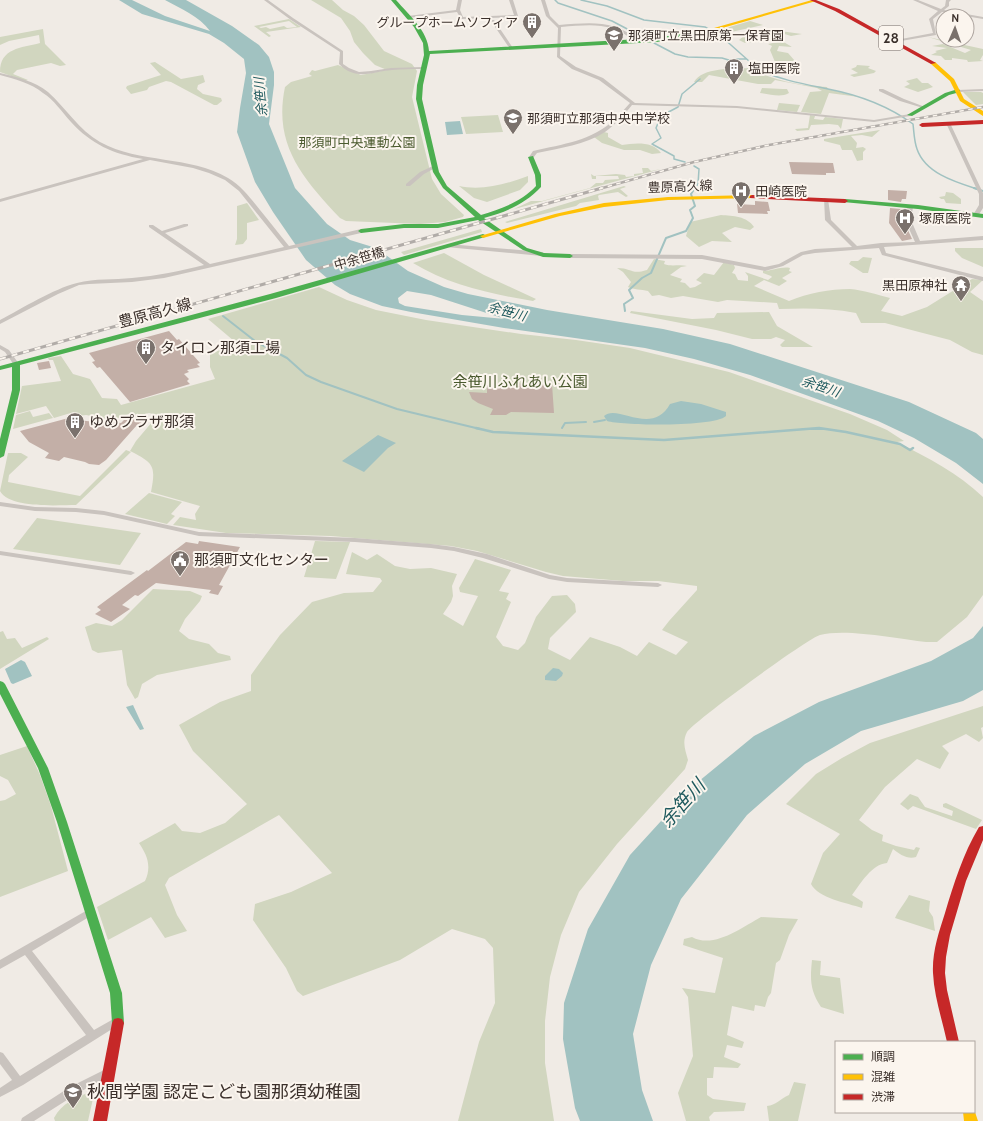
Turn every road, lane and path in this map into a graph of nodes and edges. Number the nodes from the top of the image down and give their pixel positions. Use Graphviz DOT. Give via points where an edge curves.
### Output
graph roads {
  1 [pos="266,0"];
  2 [pos="393,0"];
  3 [pos="460,0"];
  4 [pos="511,0"];
  5 [pos="543,0"];
  6 [pos="813,0"];
  7 [pos="915,0"];
  8 [pos="935,9"];
  9 [pos="459,12"];
  10 [pos="935,15"];
  11 [pos="408,17"];
  12 [pos="493,21"];
  13 [pos="559,26"];
  14 [pos="935,34"];
  15 [pos="935,34"];
  16 [pos="636,41"];
  17 [pos="896,41"];
  18 [pos="559,44"];
  19 [pos="511,48"];
  20 [pos="427,53"];
  21 [pos="423,68"];
  22 [pos="0,74"];
  23 [pos="881,90"];
  24 [pos="983,90"];
  25 [pos="958,92"];
  26 [pos="634,104"];
  27 [pos="923,107"];
  28 [pos="983,114"];
  29 [pos="909,116"];
  30 [pos="983,122"];
  31 [pos="948,124"];
  32 [pos="922,125"];
  33 [pos="531,157"];
  34 [pos="152,159"];
  35 [pos="435,167"];
  36 [pos="408,185"];
  37 [pos="826,199"];
  38 [pos="0,201"];
  39 [pos="910,207"];
  40 [pos="979,215"];
  41 [pos="478,216"];
  42 [pos="186,225"];
  43 [pos="150,226"];
  44 [pos="361,231"];
  45 [pos="498,231"];
  46 [pos="161,233"];
  47 [pos="983,238"];
  48 [pos="918,242"];
  49 [pos="881,245"];
  50 [pos="448,246"];
  51 [pos="855,247"];
  52 [pos="288,248"];
  53 [pos="543,254"];
  54 [pos="570,256"];
  55 [pos="408,257"];
  56 [pos="208,266"];
  57 [pos="983,279"];
  58 [pos="316,283"];
  59 [pos="0,322"];
  60 [pos="0,347"];
  61 [pos="16,364"];
  62 [pos="0,368"];
  63 [pos="0,456"];
  64 [pos="0,504"];
  65 [pos="0,553"];
  66 [pos="131,573"];
  67 [pos="658,585"];
  68 [pos="0,684"];
  69 [pos="983,830"];
  70 [pos="91,912"];
  71 [pos="26,950"];
  72 [pos="0,965"];
  73 [pos="118,1021"];
  74 [pos="93,1036"];
  75 [pos="953,1041"];
  76 [pos="0,1056"];
  77 [pos="110,1072"];
  78 [pos="19,1082"];
  79 [pos="0,1093"];
  80 [pos="26,1121"];
  81 [pos="100,1121"];
  1 -- 21 [label="street" via="342,52 341,64 355,73"];
  2 -- 11 [label="street"];
  3 -- 9 [label="street"];
  4 -- 9 [label="street" via="516,16 462,18"];
  5 -- 13 [label="street" via="548,16"];
  6 -- 16 [label="street" via="706,32"];
  6 -- 17 [label="street, 28"];
  7 -- 8 [label="street"];
  9 -- 11 [label="street"];
  10 -- 14 [label="street" via="931,19"];
  11 -- 20 [label="street" via="423,36 427,44"];
  12 -- 19 [label="street"];
  13 -- 16 [label="street" via="607,24"];
  13 -- 18 [label="street"];
  15 -- 17 [label="street"];
  16 -- 18 [label="street"];
  17 -- 25 [label="street, 28" via="938,66 954,82"];
  18 -- 19 [label="street"];
  18 -- 26 [label="street" via="557,54 570,65 601,79"];
  19 -- 20 [label="street"];
  20 -- 21 [label="street"];
  21 -- 35 [label="street" via="419,99"];
  22 -- 34 [label="street" via="26,82 45,93 81,131 97,143"];
  23 -- 27 [label="street"];
  24 -- 25 [label="street"];
  25 -- 27 [label="street" via="948,94"];
  25 -- 28 [label="street, 28" via="965,102"];
  26 -- 29 [label="street" via="737,107 874,121"];
  26 -- 33 [label="street" via="598,134 574,144 535,152"];
  27 -- 29 [label="street"];
  30 -- 31 [label="street"];
  31 -- 32 [label="street"];
  31 -- 40 [label="street" via="981,194 982,205"];
  33 -- 41 [label="street" via="540,179 533,194 516,204"];
  34 -- 38 [label="street"];
  34 -- 52 [label="street" via="201,169 234,183"];
  35 -- 36 [label="street" via="422,173"];
  35 -- 41 [label="street" via="448,193"];
  37 -- 39 [label="street, 豊原高久線"];
  37 -- 45 [label="street, 豊原高久線" via="716,197 630,201 576,210"];
  37 -- 51 [label="street" via="828,220"];
  39 -- 40 [label="street, 豊原高久線"];
  39 -- 48 [label="street" via="908,220"];
  41 -- 44 [label="street" via="435,226 396,226"];
  41 -- 45 [label="street"];
  42 -- 46 [label="street"];
  43 -- 46 [label="street"];
  44 -- 52 [label="street"];
  45 -- 50 [label="street, 豊原高久線"];
  45 -- 53 [label="street" via="526,250"];
  46 -- 56 [label="street"];
  47 -- 48 [label="street"];
  48 -- 49 [label="street"];
  49 -- 51 [label="street"];
  49 -- 57 [label="street" via="884,254"];
  50 -- 53 [label="street"];
  50 -- 55 [label="street, 豊原高久線"];
  51 -- 54 [label="street" via="802,253 781,265 765,268 702,257"];
  52 -- 56 [label="street"];
  53 -- 54 [label="street"];
  55 -- 58 [label="street, 中余笹橋"];
  56 -- 59 [label="street" via="147,279 78,284"];
  58 -- 61 [label="street, 豊原高久線"];
  60 -- 61 [label="street" via="7,351"];
  61 -- 62 [label="street, 豊原高久線"];
  61 -- 63 [label="street" via="16,390"];
  64 -- 67 [label="street" via="35,509 97,512 199,534 355,540 431,546 485,556 549,577"];
  65 -- 66 [label="street"];
  68 -- 70 [label="street" via="43,768"];
  69 -- 75 [label="street" via="973,844 963,868 939,964"];
  70 -- 71 [label="street"];
  70 -- 73 [label="street" via="116,993"];
  71 -- 72 [label="street"];
  71 -- 74 [label="street"];
  73 -- 74 [label="street"];
  73 -- 77 [label="street"];
  74 -- 78 [label="street"];
  76 -- 78 [label="street"];
  77 -- 80 [label="street" via="74,1090"];
  77 -- 81 [label="street"];
  78 -- 79 [label="street"];
}
